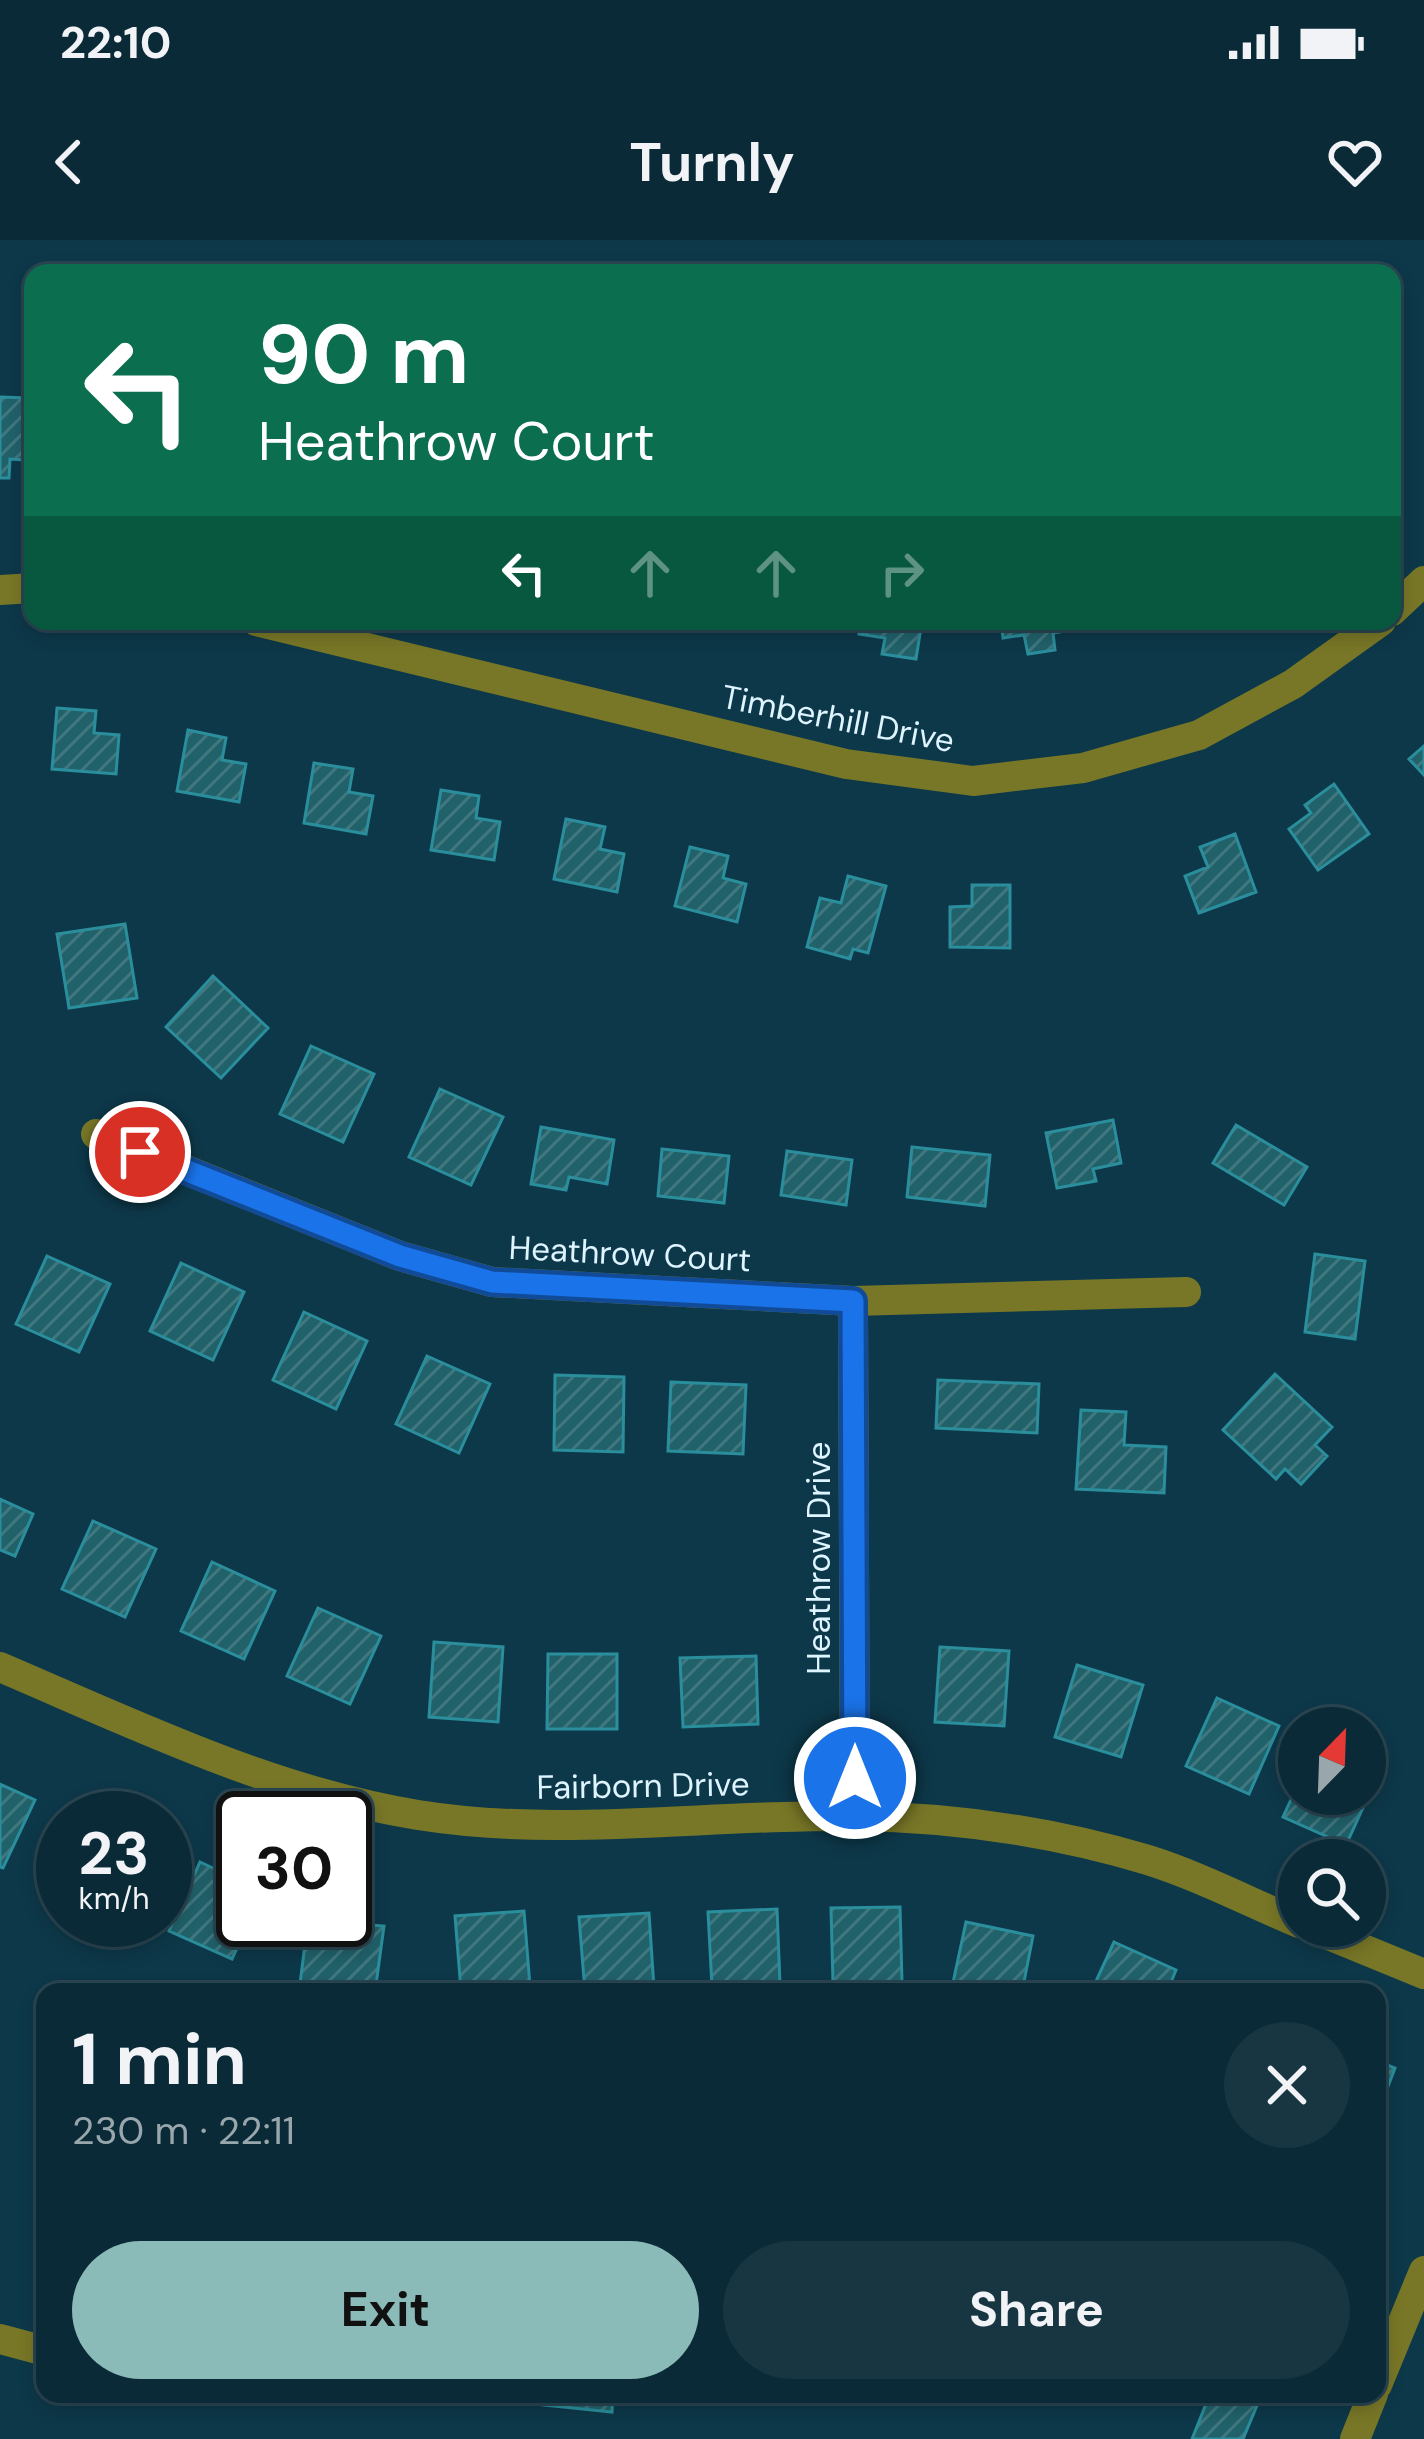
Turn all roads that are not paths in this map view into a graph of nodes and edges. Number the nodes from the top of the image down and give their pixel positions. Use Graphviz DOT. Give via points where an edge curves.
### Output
graph roads {
  1 [pos="1424,581"];
  2 [pos="1401,602"];
  3 [pos="293,630"];
  4 [pos="1368,630"];
  5 [pos="96,1135"];
  6 [pos="1186,1292"];
  7 [pos="853,1301"];
  8 [pos="0,1667"];
  9 [pos="855,1816"];
  10 [pos="1278,1914"];
  11 [pos="1358,1947"];
  12 [pos="1424,1975"];
  13 [pos="1424,2271"];
  14 [pos="0,2339"];
  15 [pos="36,2349"];
  16 [pos="1386,2363"];
  17 [pos="1369,2403"];
  18 [pos="1355,2439"];
  1 -- 2 [label="street"];
  3 -- 4 [label="street, Timberhill Drive" via="846,764 973,781 1083,768 1199,735 1293,684"];
  5 -- 7 [label="street, Heathrow Court" via="400,1256 492,1282"];
  6 -- 7 [label="street, Heathrow Court"];
  7 -- 9 [label="street, Heathrow Drive"];
  8 -- 9 [label="street, Fairborn Drive" via="322,1796 422,1816 524,1825"];
  9 -- 10 [label="street, Fairborn Drive" via="1015,1829 1149,1861"];
  11 -- 12 [label="street, Fairborn Drive"];
  13 -- 16 [label="street"];
  14 -- 15 [label="street"];
  17 -- 18 [label="street"];
}
